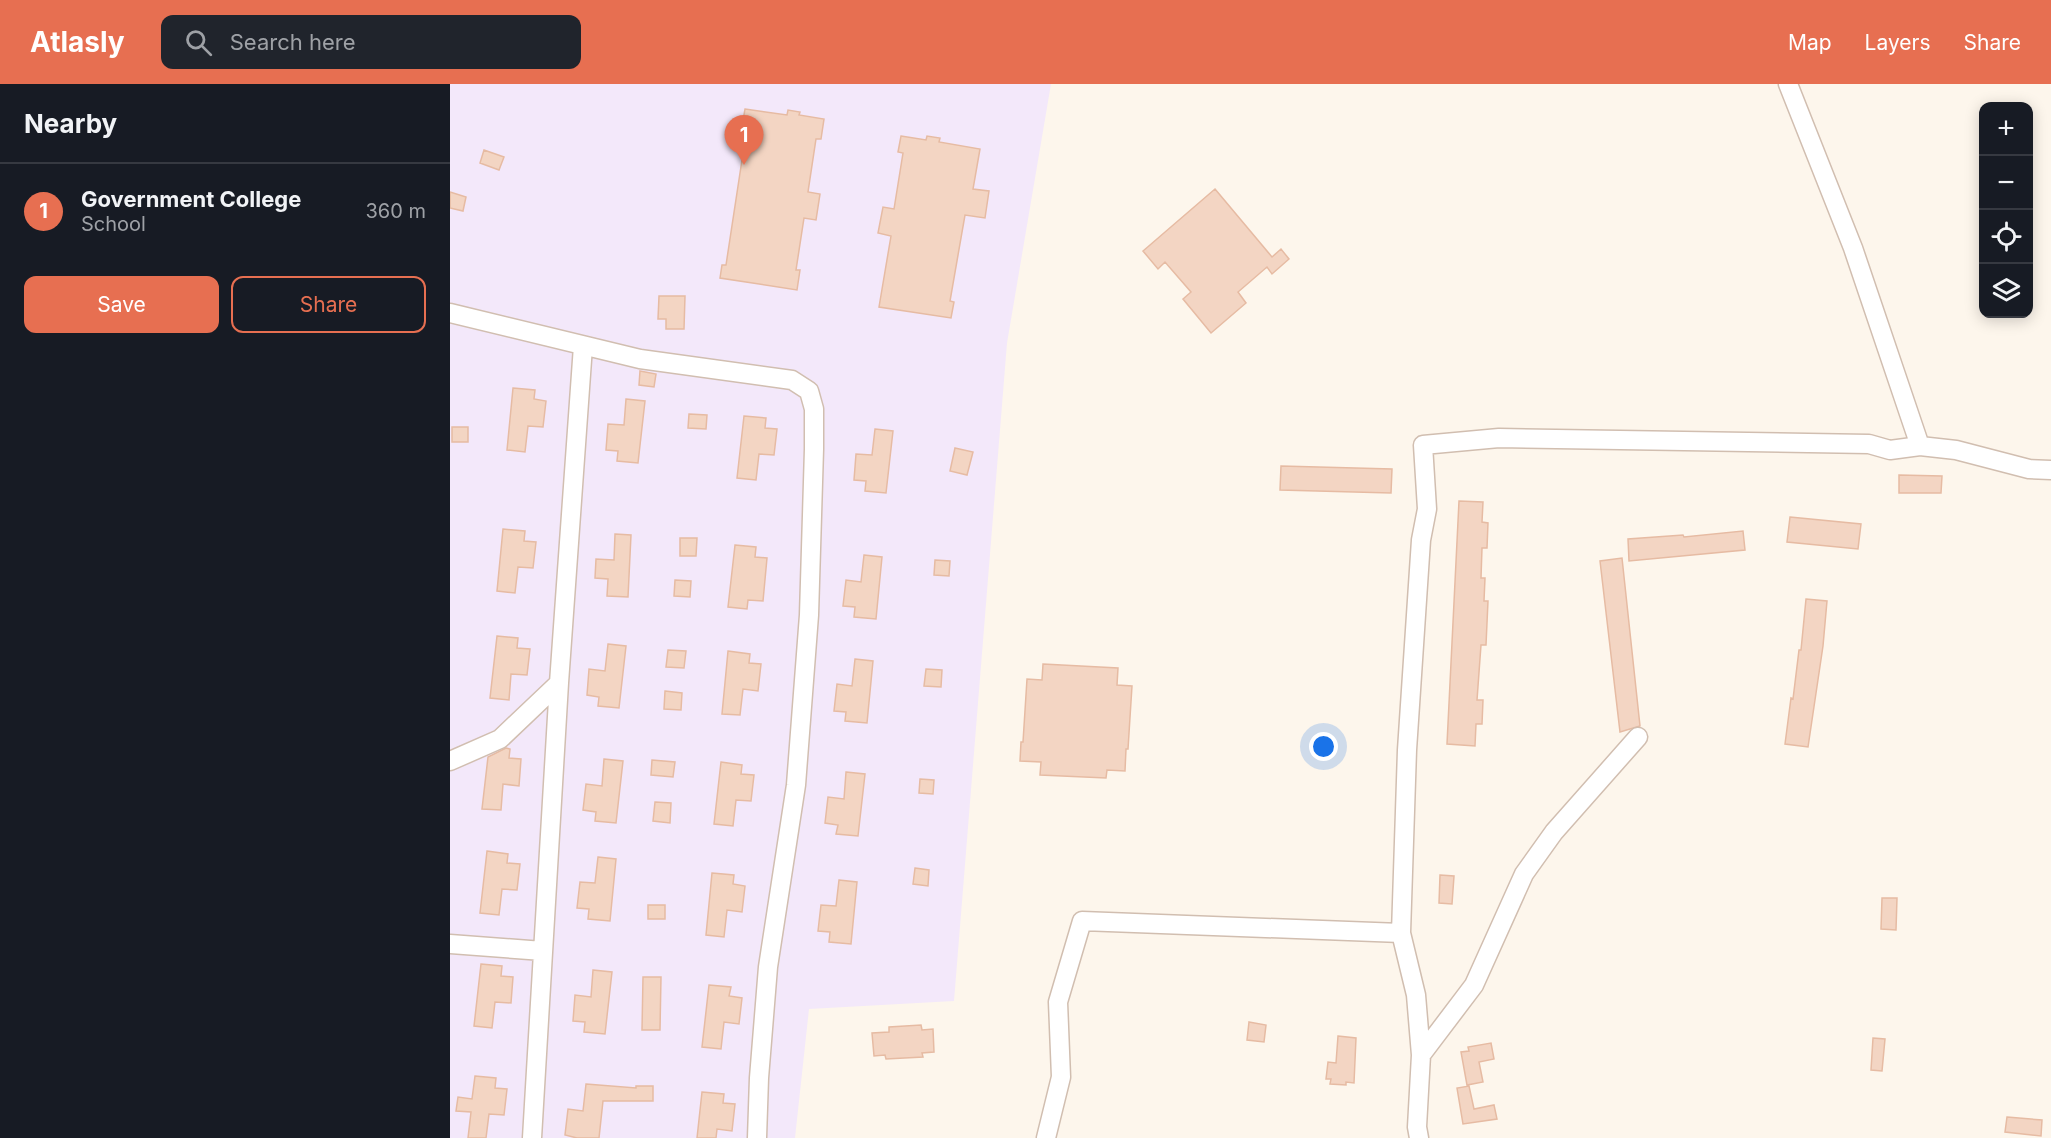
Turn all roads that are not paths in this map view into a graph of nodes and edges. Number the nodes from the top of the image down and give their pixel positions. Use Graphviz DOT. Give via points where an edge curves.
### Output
graph roads {
  1 [pos="1788,84"];
  2 [pos="450,313"];
  3 [pos="583,346"];
  4 [pos="1920,446"];
  5 [pos="2051,470"];
  6 [pos="559,683"];
  7 [pos="1638,737"];
  8 [pos="450,761"];
  9 [pos="1401,933"];
  10 [pos="450,944"];
  11 [pos="543,951"];
  12 [pos="1421,1055"];
  13 [pos="532,1138"];
  14 [pos="757,1138"];
  15 [pos="1046,1138"];
  16 [pos="1419,1138"];
  1 -- 4 [label="street" via="1853,248"];
  2 -- 3 [label="street"];
  3 -- 6 [label="street"];
  3 -- 14 [label="street" via="639,359 792,380 809,391 814,409 809,615 797,773 768,967"];
  4 -- 5 [label="street"];
  4 -- 9 [label="street" via="1890,450 1869,444 1499,438 1423,445 1427,509 1421,540 1407,750"];
  6 -- 8 [label="street" via="500,740"];
  6 -- 11 [label="street"];
  7 -- 12 [label="street" via="1554,832 1524,874 1474,985"];
  9 -- 12 [label="street" via="1416,995"];
  9 -- 15 [label="street" via="1082,921 1058,1002 1061,1077"];
  10 -- 11 [label="street"];
  11 -- 13 [label="street"];
  12 -- 16 [label="street"];
}
